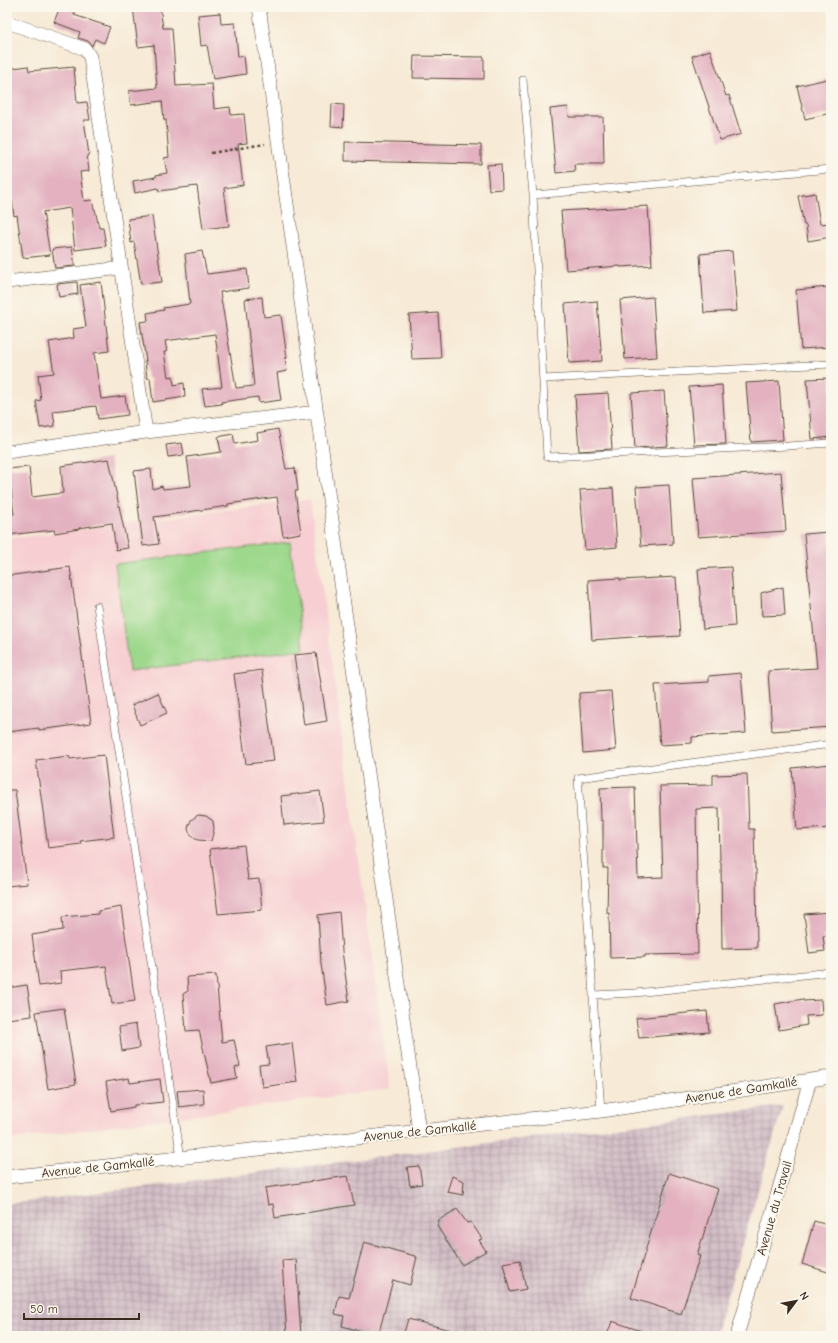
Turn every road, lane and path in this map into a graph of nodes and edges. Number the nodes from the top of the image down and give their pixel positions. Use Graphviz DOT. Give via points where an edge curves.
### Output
graph roads {
  1 [pos="259,7"];
  2 [pos="7,22"];
  3 [pos="523,80"];
  4 [pos="277,142"];
  5 [pos="211,153"];
  6 [pos="831,169"];
  7 [pos="533,195"];
  8 [pos="121,268"];
  9 [pos="7,282"];
  10 [pos="831,364"];
  11 [pos="543,379"];
  12 [pos="317,412"];
  13 [pos="146,432"];
  14 [pos="831,443"];
  15 [pos="7,452"];
  16 [pos="97,606"];
  17 [pos="831,744"];
  18 [pos="831,972"];
  19 [pos="593,995"];
  20 [pos="831,1077"];
  21 [pos="810,1080"];
  22 [pos="601,1111"];
  23 [pos="419,1131"];
  24 [pos="181,1158"];
  25 [pos="7,1177"];
  26 [pos="738,1336"];
  1 -- 4 [label="street"];
  2 -- 8 [label="street" via="88,52"];
  3 -- 7 [label="lane"];
  4 -- 5 [label="path"];
  4 -- 12 [label="street"];
  6 -- 7 [label="lane"];
  7 -- 11 [label="lane"];
  8 -- 9 [label="street"];
  8 -- 13 [label="street"];
  10 -- 11 [label="lane"];
  11 -- 14 [label="lane" via="547,457"];
  12 -- 13 [label="street"];
  12 -- 23 [label="street"];
  13 -- 15 [label="street"];
  16 -- 24 [label="lane"];
  17 -- 19 [label="lane" via="578,778"];
  18 -- 19 [label="lane" via="635,993"];
  19 -- 22 [label="lane"];
  20 -- 21 [label="street, Avenue de Gamkallé"];
  21 -- 22 [label="street, Avenue de Gamkallé"];
  21 -- 26 [label="street, Avenue du Travail"];
  22 -- 23 [label="street, Avenue de Gamkallé"];
  23 -- 24 [label="street, Avenue de Gamkallé"];
  24 -- 25 [label="street, Avenue de Gamkallé"];
}
